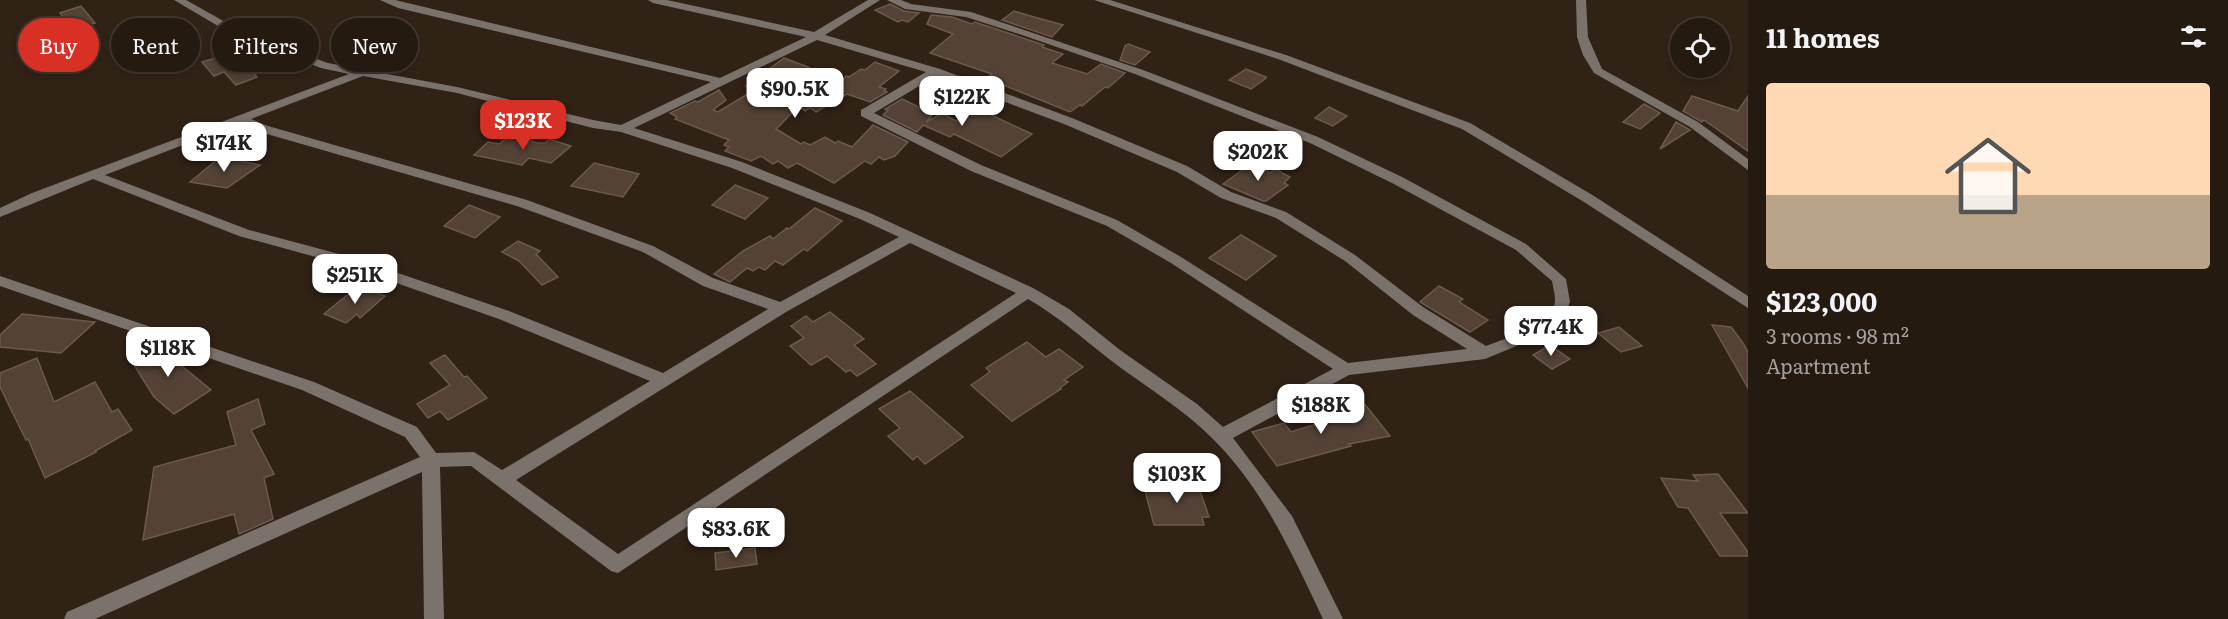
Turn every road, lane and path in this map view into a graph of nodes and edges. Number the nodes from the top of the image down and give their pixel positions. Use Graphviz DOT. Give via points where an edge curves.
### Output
graph roads {
  1 [pos="179,0"];
  2 [pos="385,0"];
  3 [pos="653,0"];
  4 [pos="875,0"];
  5 [pos="892,0"];
  6 [pos="1099,0"];
  7 [pos="1581,0"];
  8 [pos="816,36"];
  9 [pos="936,71"];
  10 [pos="359,74"];
  11 [pos="719,81"];
  12 [pos="240,119"];
  13 [pos="623,129"];
  14 [pos="1748,166"];
  15 [pos="94,175"];
  16 [pos="0,213"];
  17 [pos="908,238"];
  18 [pos="0,281"];
  19 [pos="1028,292"];
  20 [pos="1748,303"];
  21 [pos="781,308"];
  22 [pos="1485,353"];
  23 [pos="1346,369"];
  24 [pos="665,380"];
  25 [pos="1221,436"];
  26 [pos="431,460"];
  27 [pos="501,480"];
  28 [pos="74,619"];
  29 [pos="434,619"];
  30 [pos="1333,619"];
  1 -- 10 [label="street" via="239,34 325,66"];
  2 -- 11 [label="street"];
  3 -- 8 [label="street"];
  4 -- 8 [label="street"];
  5 -- 22 [label="street" via="909,7 967,15 1029,34 1314,140 1521,247 1560,279 1563,302 1554,321"];
  6 -- 20 [label="street" via="1282,57 1466,126 1589,199"];
  7 -- 14 [label="street" via="1581,39 1598,70 1701,128"];
  8 -- 9 [label="street"];
  8 -- 11 [label="street"];
  9 -- 22 [label="street" via="1068,121 1182,169 1226,195 1281,215 1350,258 1418,310"];
  9 -- 23 [label="street" via="865,112 976,168 1112,223"];
  10 -- 12 [label="street"];
  10 -- 13 [label="street" via="457,90"];
  11 -- 13 [label="street"];
  12 -- 15 [label="street"];
  12 -- 21 [label="street" via="522,203 648,249 708,282"];
  13 -- 17 [label="street" via="800,189"];
  15 -- 16 [label="street"];
  15 -- 24 [label="street" via="244,233 349,261 504,315"];
  17 -- 19 [label="street"];
  17 -- 21 [label="street"];
  18 -- 26 [label="street" via="308,386 411,432"];
  19 -- 25 [label="street" via="1064,314"];
  19 -- 27 [label="street" via="618,565"];
  21 -- 24 [label="street"];
  22 -- 23 [label="street"];
  23 -- 25 [label="street"];
  24 -- 27 [label="street"];
  25 -- 30 [label="street" via="1286,522"];
  26 -- 27 [label="street" via="474,459"];
  26 -- 28 [label="street"];
  26 -- 29 [label="street"];
}
